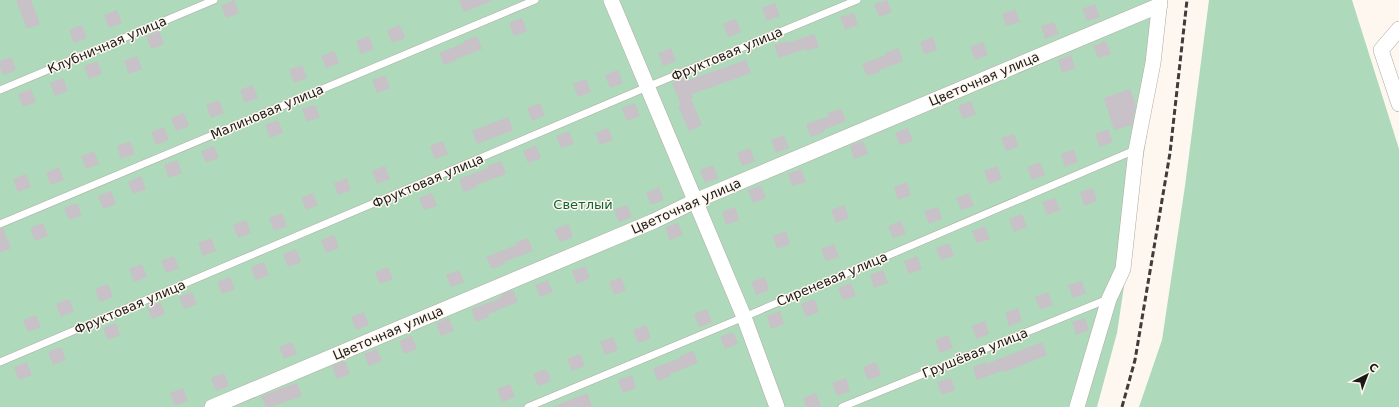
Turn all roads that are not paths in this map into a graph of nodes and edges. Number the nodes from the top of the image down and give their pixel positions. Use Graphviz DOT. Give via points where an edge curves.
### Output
graph roads {
  1 [pos="214,0"];
  2 [pos="535,0"];
  3 [pos="611,0"];
  4 [pos="857,0"];
  5 [pos="1160,3"];
  6 [pos="1399,28"];
  7 [pos="647,88"];
  8 [pos="0,90"];
  9 [pos="1399,104"];
  10 [pos="1136,150"];
  11 [pos="695,201"];
  12 [pos="0,224"];
  13 [pos="1109,298"];
  14 [pos="744,317"];
  15 [pos="0,362"];
  16 [pos="212,407"];
  17 [pos="528,407"];
  18 [pos="777,407"];
  19 [pos="842,407"];
  20 [pos="1077,407"];
  1 -- 8 [label="lane, Клубничная улица"];
  2 -- 12 [label="lane, Малиновая улица"];
  3 -- 7 [label="street"];
  4 -- 7 [label="lane, Фруктовая улица"];
  5 -- 10 [label="street"];
  5 -- 11 [label="street, Цветочная улица"];
  6 -- 9 [label="street" via="1381,50"];
  7 -- 11 [label="street"];
  7 -- 15 [label="lane, Фруктовая улица"];
  10 -- 13 [label="street" via="1123,269"];
  10 -- 14 [label="lane, Сиреневая улица"];
  11 -- 14 [label="street"];
  11 -- 16 [label="street, Цветочная улица" via="654,221"];
  13 -- 19 [label="lane, Грушёвая улица"];
  13 -- 20 [label="street"];
  14 -- 17 [label="lane, Сиреневая улица"];
  14 -- 18 [label="street"];
}
